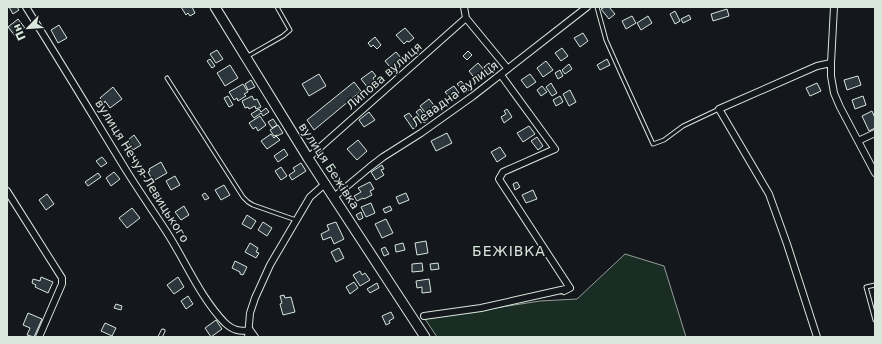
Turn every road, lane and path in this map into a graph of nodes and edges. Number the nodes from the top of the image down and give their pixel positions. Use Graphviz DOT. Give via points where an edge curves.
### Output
graph roads {
  1 [pos="26,7"];
  2 [pos="215,7"];
  3 [pos="277,7"];
  4 [pos="464,7"];
  5 [pos="588,7"];
  6 [pos="597,7"];
  7 [pos="834,7"];
  8 [pos="466,18"];
  9 [pos="246,57"];
  10 [pos="831,63"];
  11 [pos="508,69"];
  12 [pos="501,75"];
  13 [pos="167,78"];
  14 [pos="719,109"];
  15 [pos="875,133"];
  16 [pos="858,141"];
  17 [pos="308,158"];
  18 [pos="875,173"];
  19 [pos="326,183"];
  20 [pos="7,191"];
  21 [pos="334,197"];
  22 [pos="296,220"];
  23 [pos="875,285"];
  24 [pos="424,316"];
  25 [pos="875,320"];
  26 [pos="162,331"];
  27 [pos="249,334"];
  28 [pos="40,337"];
  29 [pos="160,337"];
  30 [pos="255,337"];
  31 [pos="425,337"];
  32 [pos="817,337"];
  1 -- 27 [label="street, вулиця Нечуя-Левицького" via="201,292 226,324"];
  2 -- 9 [label="main road, вулиця Бежівка"];
  3 -- 9 [label="lane" via="290,30"];
  4 -- 8 [label="street"];
  5 -- 11 [label="street, Левадна вулиця"];
  6 -- 14 [label="lane" via="606,40 653,144"];
  7 -- 10 [label="street"];
  8 -- 11 [label="street"];
  8 -- 17 [label="street, Липова вулиця"];
  9 -- 17 [label="main road, вулиця Бежівка"];
  10 -- 14 [label="street" via="817,66"];
  10 -- 16 [label="street" via="834,93"];
  11 -- 12 [label="street, Левадна вулиця"];
  12 -- 21 [label="street, Левадна вулиця" via="447,115 383,157"];
  12 -- 24 [label="street" via="555,149 503,172 499,179 567,289 481,308"];
  13 -- 22 [label="lane" via="243,197 253,205"];
  14 -- 32 [label="street" via="769,194"];
  15 -- 16 [label="street"];
  16 -- 18 [label="street"];
  17 -- 19 [label="main road, вулиця Бежівка"];
  19 -- 21 [label="main road, вулиця Бежівка"];
  19 -- 22 [label="street" via="310,197"];
  20 -- 28 [label="street" via="62,278 62,284"];
  21 -- 31 [label="main road, вулиця Бежівка"];
  22 -- 27 [label="street" via="270,265 255,298 250,313"];
  23 -- 25 [label="lane" via="866,287"];
  26 -- 29 [label="lane"];
  27 -- 30 [label="street"];
}
